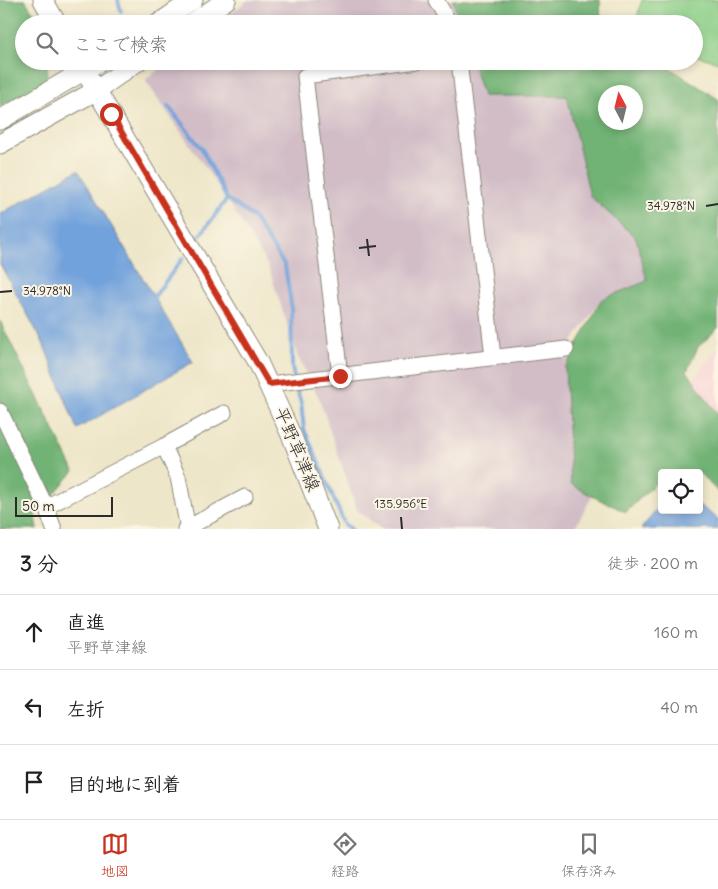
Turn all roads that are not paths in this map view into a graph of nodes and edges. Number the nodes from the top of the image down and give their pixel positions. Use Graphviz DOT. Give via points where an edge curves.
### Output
graph roads {
  1 [pos="43,0"];
  2 [pos="193,0"];
  3 [pos="226,0"];
  4 [pos="436,0"];
  5 [pos="52,15"];
  6 [pos="171,15"];
  7 [pos="205,15"];
  8 [pos="445,15"];
  9 [pos="79,70"];
  10 [pos="90,70"];
  11 [pos="125,70"];
  12 [pos="350,70"];
  13 [pos="460,70"];
  14 [pos="96,90"];
  15 [pos="0,120"];
  16 [pos="0,144"];
  17 [pos="566,349"];
  18 [pos="493,357"];
  19 [pos="340,376"];
  20 [pos="278,383"];
  21 [pos="0,410"];
  22 [pos="224,412"];
  23 [pos="164,446"];
  24 [pos="244,497"];
  25 [pos="46,507"];
  26 [pos="54,529"];
  27 [pos="186,529"];
  28 [pos="328,529"];
  1 -- 5 [label="main road"];
  2 -- 6 [label="main road"];
  3 -- 7 [label="main road"];
  4 -- 8 [label="street"];
  9 -- 15 [label="main road"];
  10 -- 14 [label="main road, 平野草津線"];
  11 -- 14 [label="main road"];
  12 -- 19 [label="street" via="305,76"];
  13 -- 18 [label="street"];
  14 -- 16 [label="main road"];
  14 -- 20 [label="main road, 平野草津線"];
  17 -- 18 [label="street"];
  18 -- 19 [label="street"];
  19 -- 20 [label="street"];
  20 -- 28 [label="main road, 平野草津線"];
  21 -- 25 [label="street"];
  22 -- 23 [label="street"];
  23 -- 25 [label="street"];
  23 -- 27 [label="street" via="178,477"];
  24 -- 27 [label="street"];
  25 -- 26 [label="street"];
}
